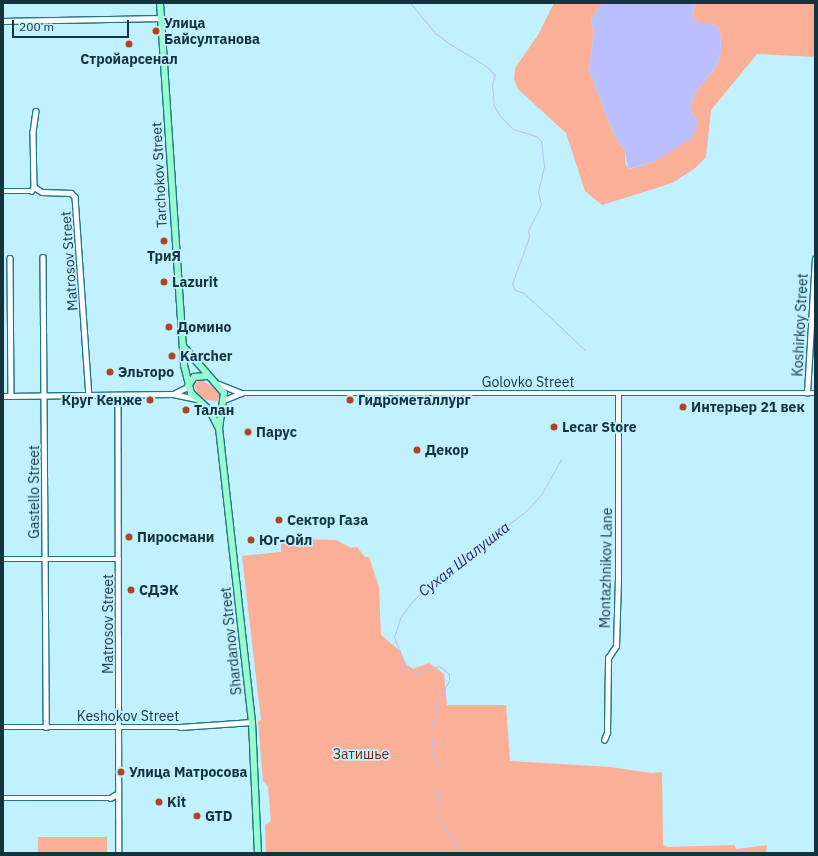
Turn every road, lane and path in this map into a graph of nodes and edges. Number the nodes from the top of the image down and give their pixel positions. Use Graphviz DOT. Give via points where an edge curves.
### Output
graph roads {
  1 [pos="160,3"];
  2 [pos="161,18"];
  3 [pos="3,21"];
  4 [pos="36,111"];
  5 [pos="34,187"];
  6 [pos="3,191"];
  7 [pos="10,258"];
  8 [pos="43,258"];
  9 [pos="815,259"];
  10 [pos="183,346"];
  11 [pos="208,376"];
  12 [pos="219,384"];
  13 [pos="188,387"];
  14 [pos="807,393"];
  15 [pos="815,393"];
  16 [pos="173,394"];
  17 [pos="241,394"];
  18 [pos="618,394"];
  19 [pos="45,395"];
  20 [pos="89,395"];
  21 [pos="118,395"];
  22 [pos="3,396"];
  23 [pos="12,396"];
  24 [pos="196,399"];
  25 [pos="223,401"];
  26 [pos="206,406"];
  27 [pos="219,428"];
  28 [pos="3,559"];
  29 [pos="45,559"];
  30 [pos="119,559"];
  31 [pos="252,722"];
  32 [pos="118,726"];
  33 [pos="3,727"];
  34 [pos="46,727"];
  35 [pos="604,740"];
  36 [pos="117,794"];
  37 [pos="3,798"];
  38 [pos="119,853"];
  39 [pos="258,853"];
  1 -- 2 [label="main road, Tarchokov Street"];
  2 -- 3 [label="street"];
  2 -- 10 [label="main road, Tarchokov Street"];
  4 -- 5 [label="street" via="33,132"];
  5 -- 6 [label="street" via="31,191"];
  5 -- 20 [label="street, Matrosov Street" via="42,192 71,193 74,197"];
  7 -- 23 [label="street"];
  8 -- 19 [label="street, Gastello Street"];
  9 -- 14 [label="street, Koshirkoy Street"];
  10 -- 11 [label="main road"];
  10 -- 13 [label="main road, Tarchokov Street"];
  11 -- 12 [label="main road"];
  11 -- 13 [label="main road" via="194,377"];
  12 -- 17 [label="street"];
  12 -- 25 [label="main road" via="224,393"];
  13 -- 16 [label="street"];
  13 -- 24 [label="main road"];
  14 -- 15 [label="street, Golovko Street"];
  14 -- 18 [label="street, Golovko Street"];
  16 -- 21 [label="street"];
  16 -- 24 [label="street"];
  17 -- 18 [label="street, Golovko Street"];
  17 -- 25 [label="street"];
  18 -- 35 [label="street, Montazhnikov Lane" via="616,646 608,658 607,733"];
  19 -- 20 [label="street"];
  19 -- 23 [label="street"];
  19 -- 29 [label="street, Gastello Street"];
  20 -- 21 [label="street"];
  21 -- 30 [label="street, Matrosov Street"];
  22 -- 23 [label="street"];
  24 -- 26 [label="main road"];
  25 -- 26 [label="main road" via="215,406"];
  25 -- 27 [label="main road"];
  26 -- 27 [label="main road"];
  27 -- 31 [label="main road, Shardanov Street"];
  28 -- 29 [label="street"];
  29 -- 30 [label="street"];
  29 -- 34 [label="street, Gastello Street"];
  30 -- 32 [label="street, Matrosov Street"];
  31 -- 32 [label="street, Keshokov Street" via="180,727"];
  31 -- 39 [label="main road, Shardanov Street"];
  32 -- 34 [label="street, Keshokov Street"];
  32 -- 36 [label="street, Matrosov Street"];
  33 -- 34 [label="street, Keshokov Street"];
  36 -- 37 [label="street" via="110,798"];
  36 -- 38 [label="street, Matrosov Street" via="120,800"];
}
